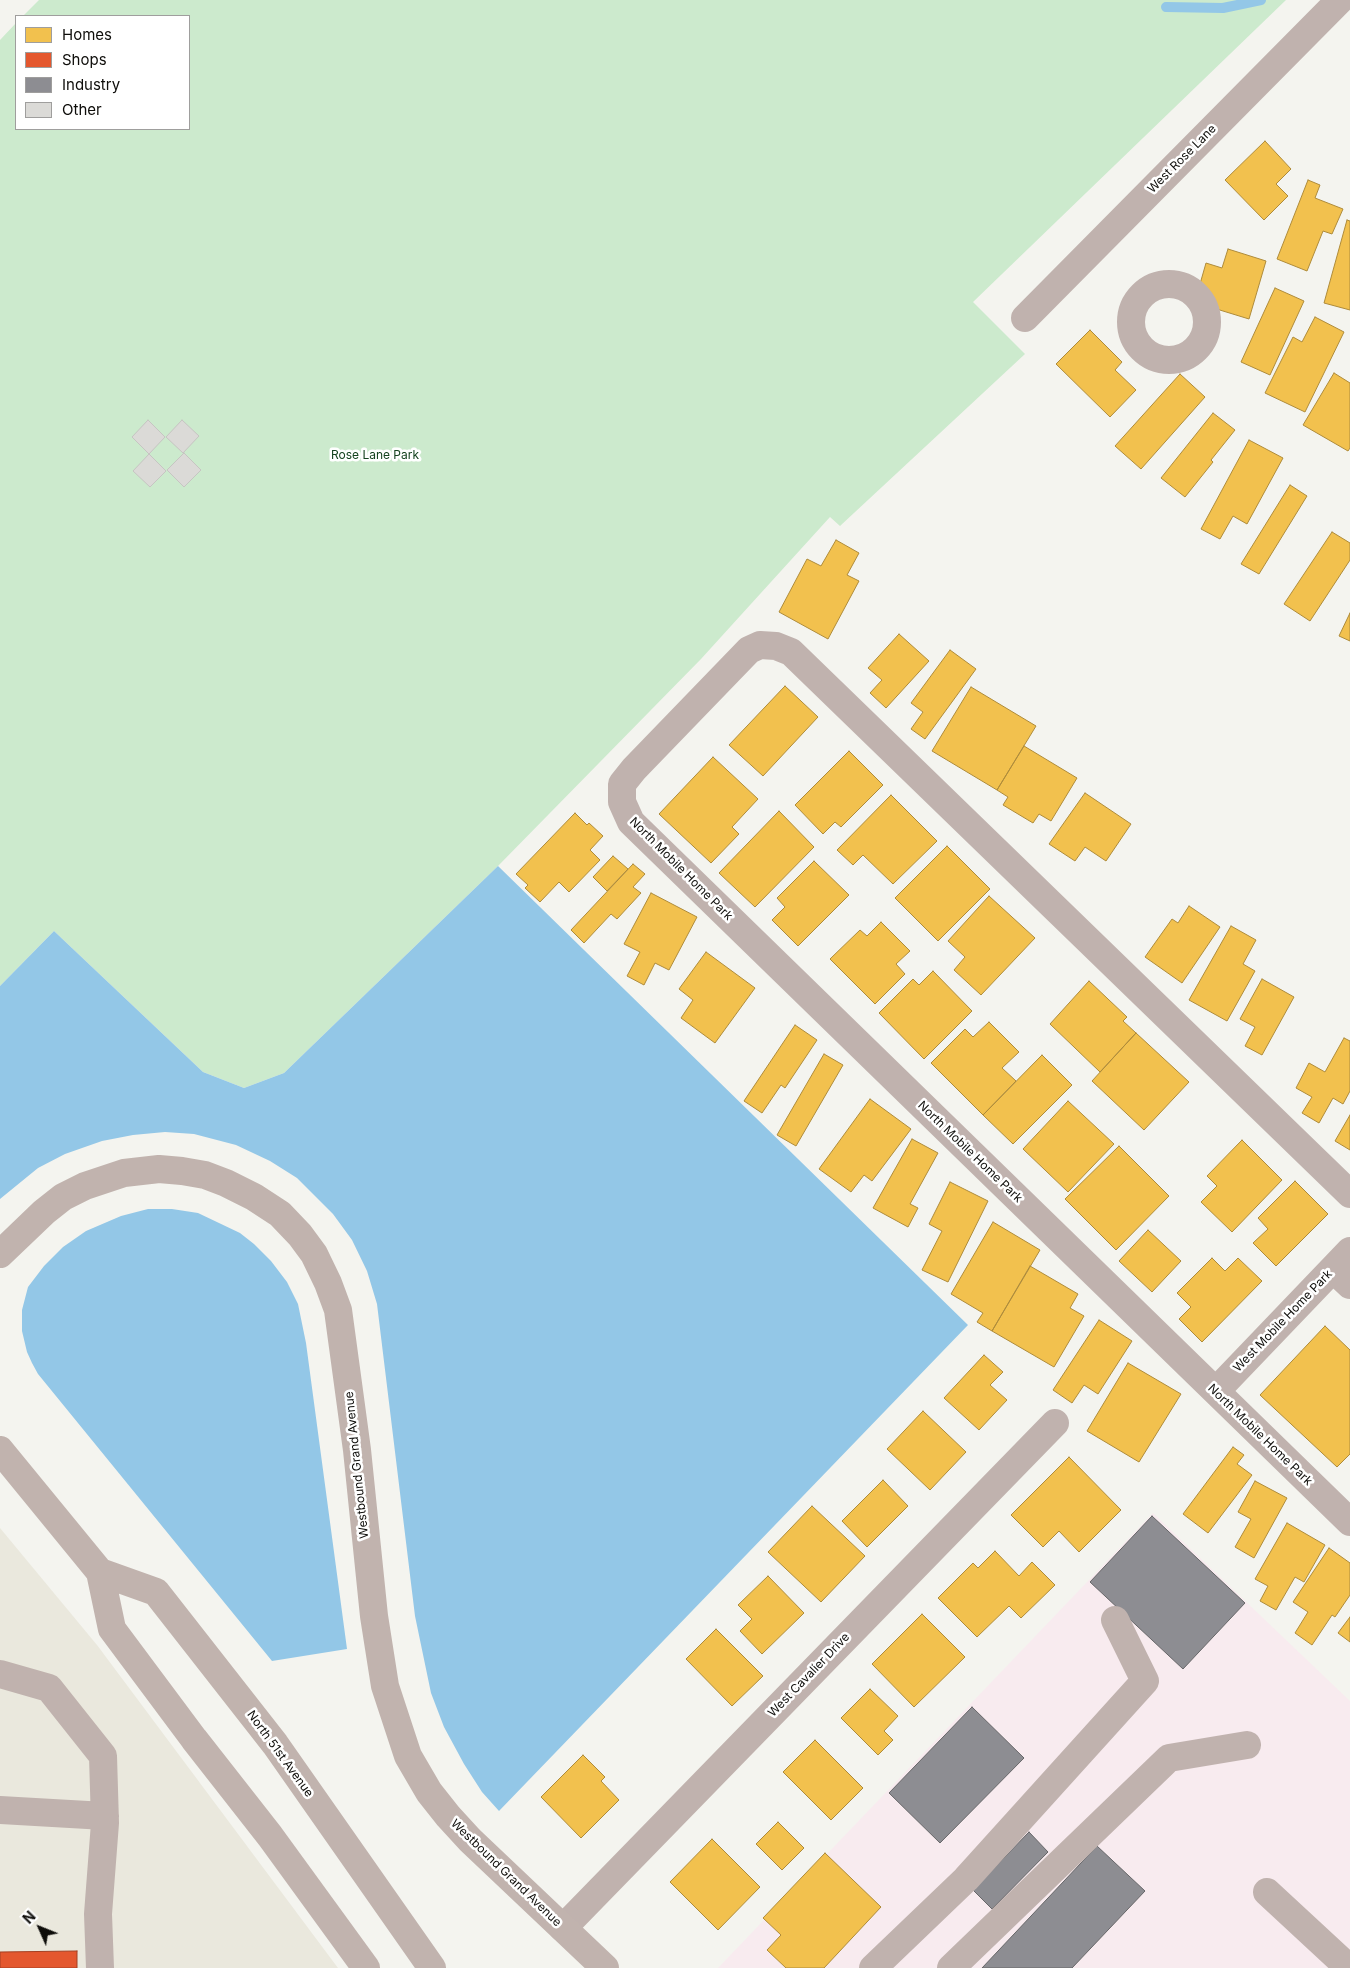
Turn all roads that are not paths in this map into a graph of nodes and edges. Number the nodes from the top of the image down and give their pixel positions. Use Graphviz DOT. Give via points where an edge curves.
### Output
graph roads {
  1 [pos="1340,0"];
  2 [pos="1025,318"];
  3 [pos="1350,1194"];
  4 [pos="0,1254"];
  5 [pos="1344,1268"];
  6 [pos="1216,1391"];
  7 [pos="1055,1423"];
  8 [pos="0,1450"];
  9 [pos="1350,1522"];
  10 [pos="100,1572"];
  11 [pos="1115,1620"];
  12 [pos="0,1674"];
  13 [pos="1247,1745"];
  14 [pos="0,1810"];
  15 [pos="105,1816"];
  16 [pos="1268,1892"];
  17 [pos="563,1928"];
  18 [pos="100,1968"];
  19 [pos="366,1968"];
  20 [pos="432,1968"];
  21 [pos="605,1968"];
  22 [pos="873,1968"];
  23 [pos="951,1968"];
  24 [pos="1349,1968"];
  1 -- 2 [label="street, West Rose Lane"];
  3 -- 6 [label="street, North Mobile Home Park" via="791,652 776,646 760,645 749,650 622,784 622,802 631,822"];
  4 -- 17 [label="main road, Westbound Grand Avenue" via="44,1212 85,1186 124,1173 159,1169 205,1175 226,1184 280,1214 300,1234 314,1254 338,1310 384,1686 408,1756 448,1816"];
  5 -- 6 [label="street, West Mobile Home Park"];
  6 -- 9 [label="street, North Mobile Home Park"];
  7 -- 17 [label="street, West Cavalier Drive"];
  8 -- 10 [label="main road"];
  10 -- 19 [label="main road" via="112,1629"];
  10 -- 20 [label="main road, North 51st Avenue" via="156,1592 275,1744"];
  11 -- 22 [label="street" via="1145,1682 966,1879"];
  12 -- 15 [label="street" via="49,1688 104,1756"];
  13 -- 23 [label="street" via="1169,1758"];
  14 -- 15 [label="street"];
  15 -- 18 [label="street" via="98,1914"];
  16 -- 24 [label="street"];
  17 -- 21 [label="main road, Westbound Grand Avenue"];
}
